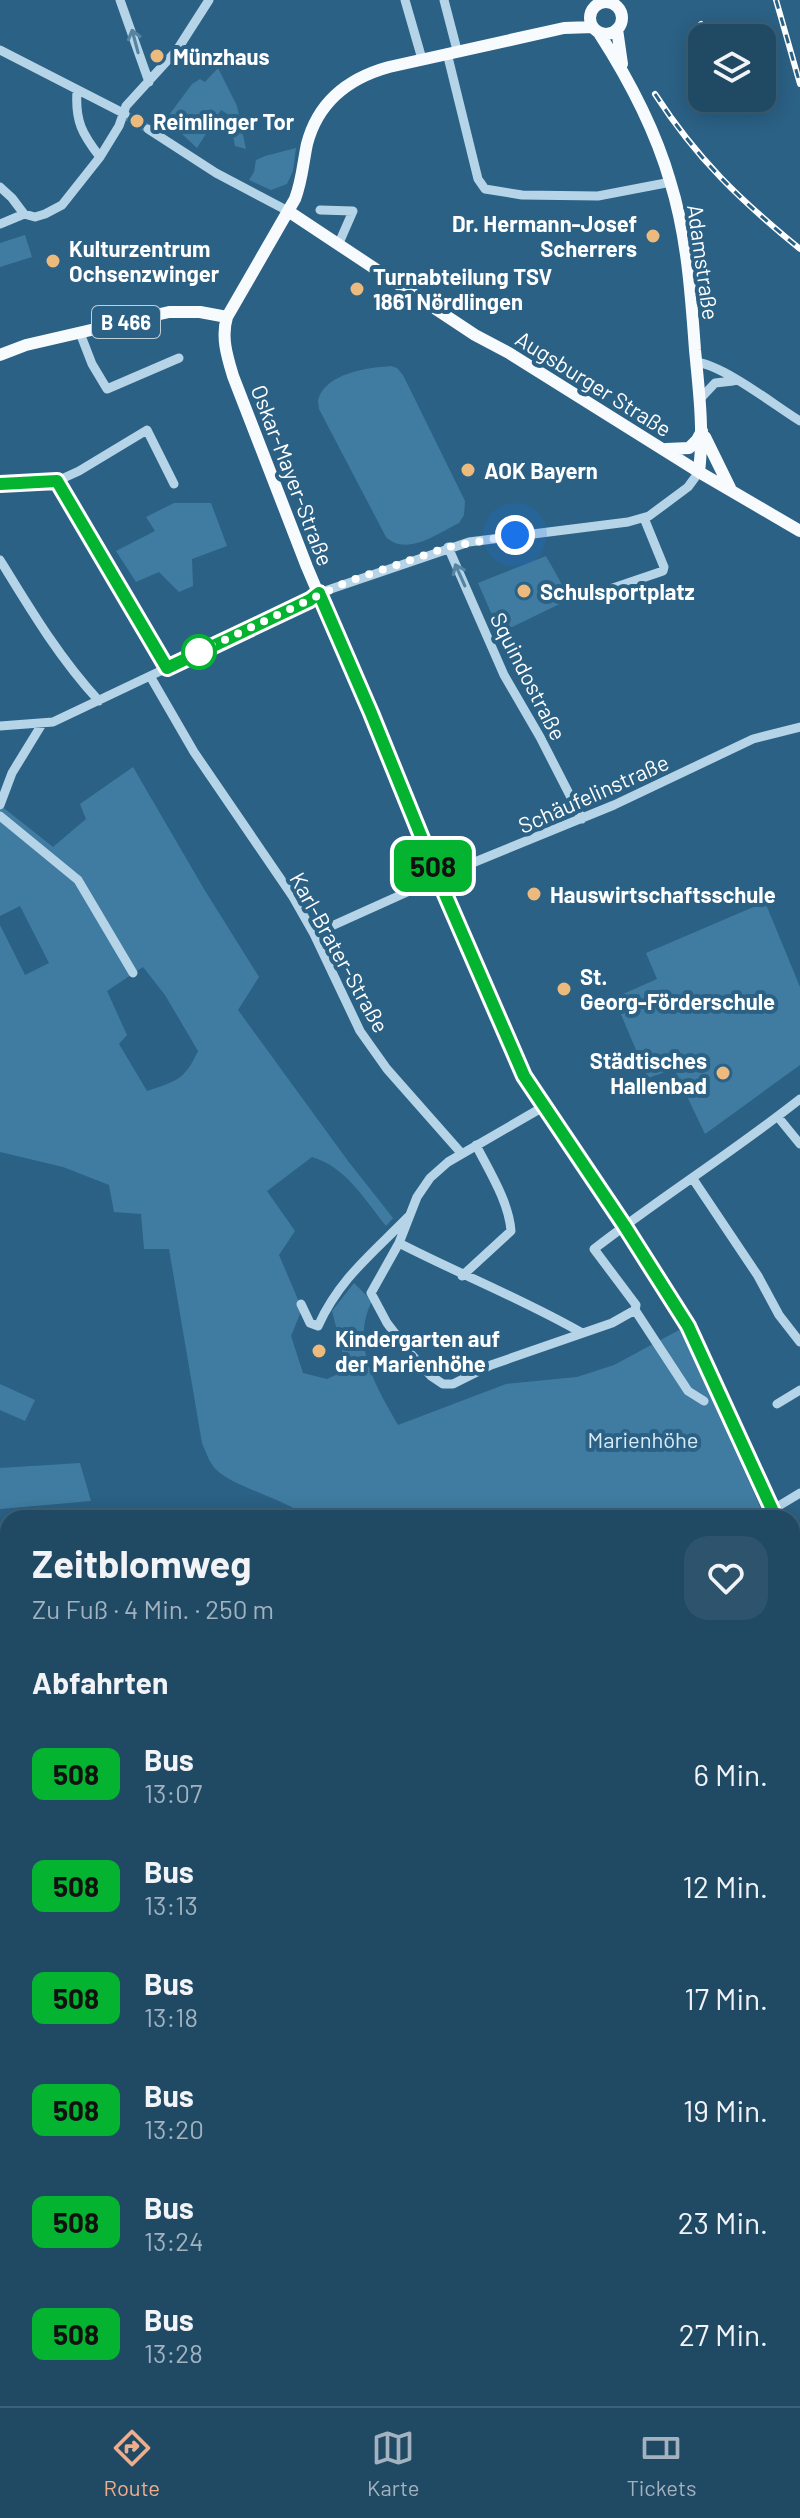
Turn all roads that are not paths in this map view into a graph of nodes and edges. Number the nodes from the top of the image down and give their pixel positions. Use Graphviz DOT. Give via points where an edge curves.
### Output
graph roads {
  1 [pos="120,0"];
  2 [pos="405,0"];
  3 [pos="444,0"];
  4 [pos="207,2"];
  5 [pos="600,12"];
  6 [pos="617,29"];
  7 [pos="0,50"];
  8 [pos="452,51"];
  9 [pos="422,59"];
  10 [pos="622,68"];
  11 [pos="149,82"];
  12 [pos="77,91"];
  13 [pos="125,114"];
  14 [pos="148,129"];
  15 [pos="100,157"];
  16 [pos="671,182"];
  17 [pos="0,187"];
  18 [pos="320,210"];
  19 [pos="288,211"];
  20 [pos="24,214"];
  21 [pos="0,224"];
  22 [pos="339,243"];
  23 [pos="227,317"];
  24 [pos="80,333"];
  25 [pos="0,355"];
  26 [pos="179,358"];
  27 [pos="696,362"];
  28 [pos="736,381"];
  29 [pos="700,399"];
  30 [pos="800,421"];
  31 [pos="702,430"];
  32 [pos="663,449"];
  33 [pos="699,472"];
  34 [pos="57,481"];
  35 [pos="0,484"];
  36 [pos="174,484"];
  37 [pos="731,490"];
  38 [pos="644,518"];
  39 [pos="800,531"];
  40 [pos="448,547"];
  41 [pos="0,560"];
  42 [pos="610,589"];
  43 [pos="319,593"];
  44 [pos="167,668"];
  45 [pos="150,676"];
  46 [pos="99,701"];
  47 [pos="42,724"];
  48 [pos="0,726"];
  49 [pos="800,727"];
  50 [pos="0,805"];
  51 [pos="0,816"];
  52 [pos="582,819"];
  53 [pos="438,878"];
  54 [pos="314,934"];
  55 [pos="133,973"];
  56 [pos="800,1099"];
  57 [pos="543,1107"];
  58 [pos="778,1117"];
  59 [pos="800,1144"];
  60 [pos="476,1145"];
  61 [pos="462,1154"];
  62 [pos="693,1179"];
  63 [pos="410,1215"];
  64 [pos="624,1225"];
  65 [pos="399,1243"];
  66 [pos="462,1276"];
  67 [pos="301,1304"];
  68 [pos="635,1310"];
  69 [pos="582,1333"];
  70 [pos="800,1342"];
  71 [pos="800,1390"];
  72 [pos="704,1401"];
  73 [pos="777,1404"];
  74 [pos="800,1493"];
  75 [pos="772,1510"];
  76 [pos="779,1510"];
  11 -- 1 [label="street, one-way"];
  2 -- 9 [label="street"];
  3 -- 8 [label="street"];
  4 -- 11 [label="street"];
  5 -- 6 [label="main road" via="609,33"];
  5 -- 6 [label="main road, Adamstraße" via="618,9"];
  5 -- 8 [label="main road" via="564,28"];
  5 -- 10 [label="main road, Adamstraße"];
  6 -- 10 [label="main road, Adamstraße"];
  7 -- 12 [label="street"];
  8 -- 9 [label="main road"];
  8 -- 16 [label="street" via="478,179 485,189 598,196"];
  9 -- 19 [label="main road" via="366,73 333,96 319,113 301,184"];
  10 -- 16 [label="main road, Adamstraße"];
  11 -- 13 [label="street"];
  12 -- 13 [label="street"];
  12 -- 15 [label="street" via="77,119"];
  13 -- 15 [label="street"];
  14 -- 19 [label="street, Augsburger Straße"];
  15 -- 20 [label="street" via="62,205 35,217"];
  16 -- 27 [label="main road, Adamstraße" via="685,252"];
  17 -- 20 [label="street"];
  18 -- 22 [label="street" via="353,211"];
  19 -- 22 [label="main road, Augsburger Straße"];
  19 -- 23 [label="main road"];
  20 -- 21 [label="street"];
  22 -- 32 [label="main road, Augsburger Straße" via="450,319"];
  23 -- 24 [label="main road, B 466" via="169,312"];
  23 -- 43 [label="main road, Oskar-Mayer-Straße" via="224,333 233,376"];
  24 -- 25 [label="main road, B 466"];
  24 -- 26 [label="street" via="107,389"];
  27 -- 28 [label="street"];
  27 -- 29 [label="main road, Adamstraße"];
  28 -- 29 [label="street" via="720,381"];
  28 -- 30 [label="street"];
  29 -- 31 [label="main road, Adamstraße"];
  31 -- 32 [label="main road" via="689,448"];
  31 -- 33 [label="main road, Adamstraße"];
  31 -- 37 [label="main road"];
  32 -- 33 [label="main road, Augsburger Straße"];
  33 -- 37 [label="main road, Augsburger Straße"];
  33 -- 38 [label="street" via="678,496"];
  34 -- 35 [label="street"];
  34 -- 36 [label="street" via="147,430"];
  34 -- 44 [label="street"];
  37 -- 39 [label="main road, Augsburger Straße"];
  38 -- 40 [label="street"];
  38 -- 42 [label="street" via="663,571"];
  40 -- 43 [label="street"];
  52 -- 40 [label="street, Squindostraße, one-way" via="504,675"];
  41 -- 46 [label="street" via="64,659"];
  43 -- 44 [label="street"];
  43 -- 53 [label="main road, Oskar-Mayer-Straße"];
  44 -- 45 [label="street"];
  45 -- 46 [label="street"];
  45 -- 54 [label="street, Karl-Brater-Straße"];
  46 -- 47 [label="street"];
  47 -- 48 [label="street"];
  47 -- 50 [label="street" via="12,773"];
  49 -- 52 [label="street, Schäufelinstraße" via="753,739"];
  51 -- 55 [label="street" via="78,880"];
  52 -- 53 [label="street, Schäufelinstraße"];
  53 -- 54 [label="street, Schäufelinstraße"];
  53 -- 57 [label="main road, Oskar-Mayer-Straße" via="524,1076"];
  54 -- 61 [label="street, Karl-Brater-Straße" via="360,1031"];
  56 -- 58 [label="street"];
  57 -- 60 [label="street"];
  57 -- 64 [label="main road, Oskar-Mayer-Straße"];
  58 -- 59 [label="street"];
  58 -- 62 [label="street"];
  60 -- 61 [label="street"];
  60 -- 66 [label="street" via="511,1231"];
  61 -- 63 [label="street" via="430,1178"];
  62 -- 64 [label="street"];
  62 -- 70 [label="street"];
  63 -- 65 [label="street"];
  63 -- 67 [label="street" via="339,1287 318,1326 310,1323"];
  64 -- 68 [label="street" via="594,1249"];
  64 -- 75 [label="main road, Oskar-Mayer-Straße" via="688,1326"];
  65 -- 66 [label="street"];
  65 -- 69 [label="street" via="371,1293 405,1346 443,1384"];
  66 -- 69 [label="street"];
  68 -- 69 [label="street"];
  68 -- 72 [label="street" via="688,1391"];
  71 -- 73 [label="street"];
  74 -- 76 [label="street"];
}
